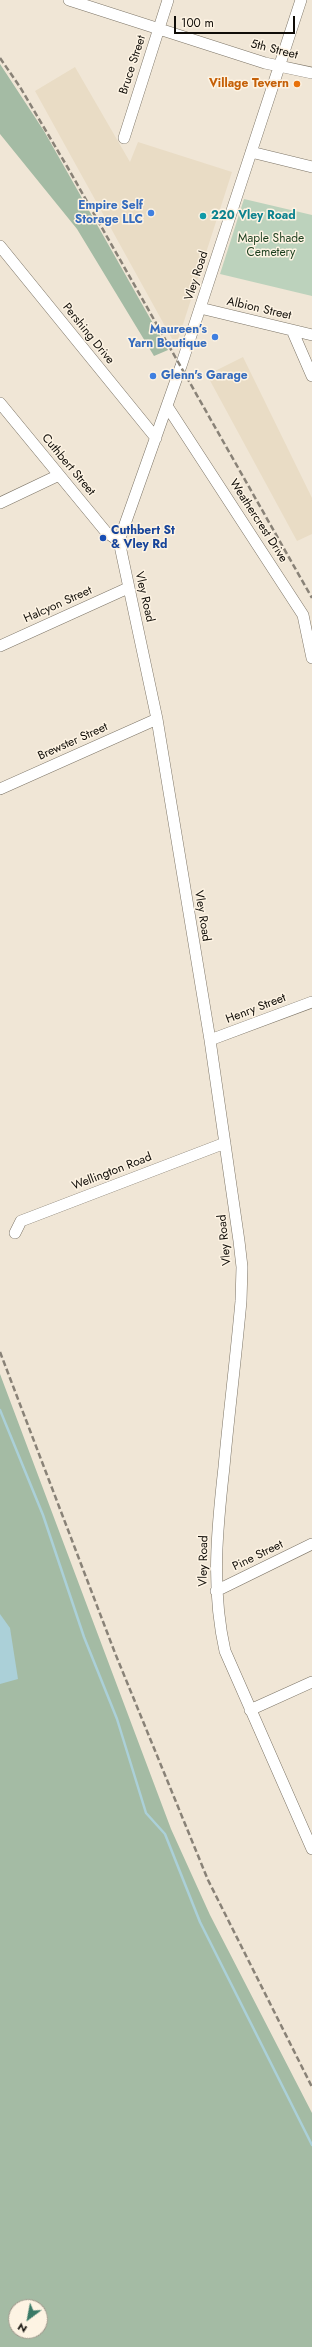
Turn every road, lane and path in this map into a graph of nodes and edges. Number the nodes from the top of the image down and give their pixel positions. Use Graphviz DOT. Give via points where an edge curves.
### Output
graph roads {
  1 [pos="69,0"];
  2 [pos="168,0"];
  3 [pos="300,0"];
  4 [pos="159,29"];
  5 [pos="280,66"];
  6 [pos="312,73"];
  7 [pos="124,138"];
  8 [pos="251,152"];
  9 [pos="312,167"];
  10 [pos="0,246"];
  11 [pos="200,308"];
  12 [pos="292,330"];
  13 [pos="312,335"];
  14 [pos="312,376"];
  15 [pos="0,403"];
  16 [pos="167,406"];
  17 [pos="156,438"];
  18 [pos="58,475"];
  19 [pos="0,503"];
  20 [pos="119,541"];
  21 [pos="128,588"];
  22 [pos="0,646"];
  23 [pos="312,658"];
  24 [pos="157,719"];
  25 [pos="0,789"];
  26 [pos="312,1002"];
  27 [pos="210,1040"];
  28 [pos="225,1144"];
  29 [pos="15,1233"];
  30 [pos="312,1544"];
  31 [pos="216,1591"];
  32 [pos="312,1682"];
  33 [pos="250,1710"];
  34 [pos="308,1830"];
  35 [pos="312,1849"];
  1 -- 4 [label="street, 5th Street"];
  2 -- 4 [label="street, Bruce Street"];
  3 -- 5 [label="street, Vley Road"];
  4 -- 5 [label="street, 5th Street"];
  4 -- 7 [label="street, Bruce Street"];
  5 -- 6 [label="street, 5th Street"];
  5 -- 8 [label="street, Vley Road"];
  8 -- 9 [label="street"];
  8 -- 11 [label="street, Vley Road"];
  10 -- 17 [label="street, Pershing Drive"];
  11 -- 12 [label="street, Albion Street"];
  11 -- 16 [label="street, Vley Road"];
  12 -- 13 [label="street, Albion Street"];
  12 -- 14 [label="street"];
  15 -- 18 [label="street, Cuthbert Street"];
  16 -- 17 [label="street, Vley Road"];
  16 -- 23 [label="street, Weathercrest Drive" via="304,614"];
  17 -- 20 [label="street, Vley Road"];
  18 -- 19 [label="street"];
  18 -- 20 [label="street, Cuthbert Street" via="106,532"];
  20 -- 21 [label="street, Vley Road"];
  21 -- 22 [label="street, Halcyon Street"];
  21 -- 24 [label="street, Vley Road"];
  24 -- 25 [label="street, Brewster Street"];
  24 -- 27 [label="street, Vley Road"];
  26 -- 27 [label="street, Henry Street"];
  27 -- 28 [label="street, Vley Road"];
  28 -- 29 [label="street, Wellington Road" via="21,1221"];
  28 -- 31 [label="street, Vley Road" via="242,1267 239,1324 218,1516"];
  30 -- 31 [label="street, Pine Street"];
  31 -- 33 [label="street, Vley Road" via="218,1621 225,1651"];
  32 -- 33 [label="street"];
  33 -- 34 [label="street, Vley Road"];
  34 -- 35 [label="street, Vley Road"];
}
